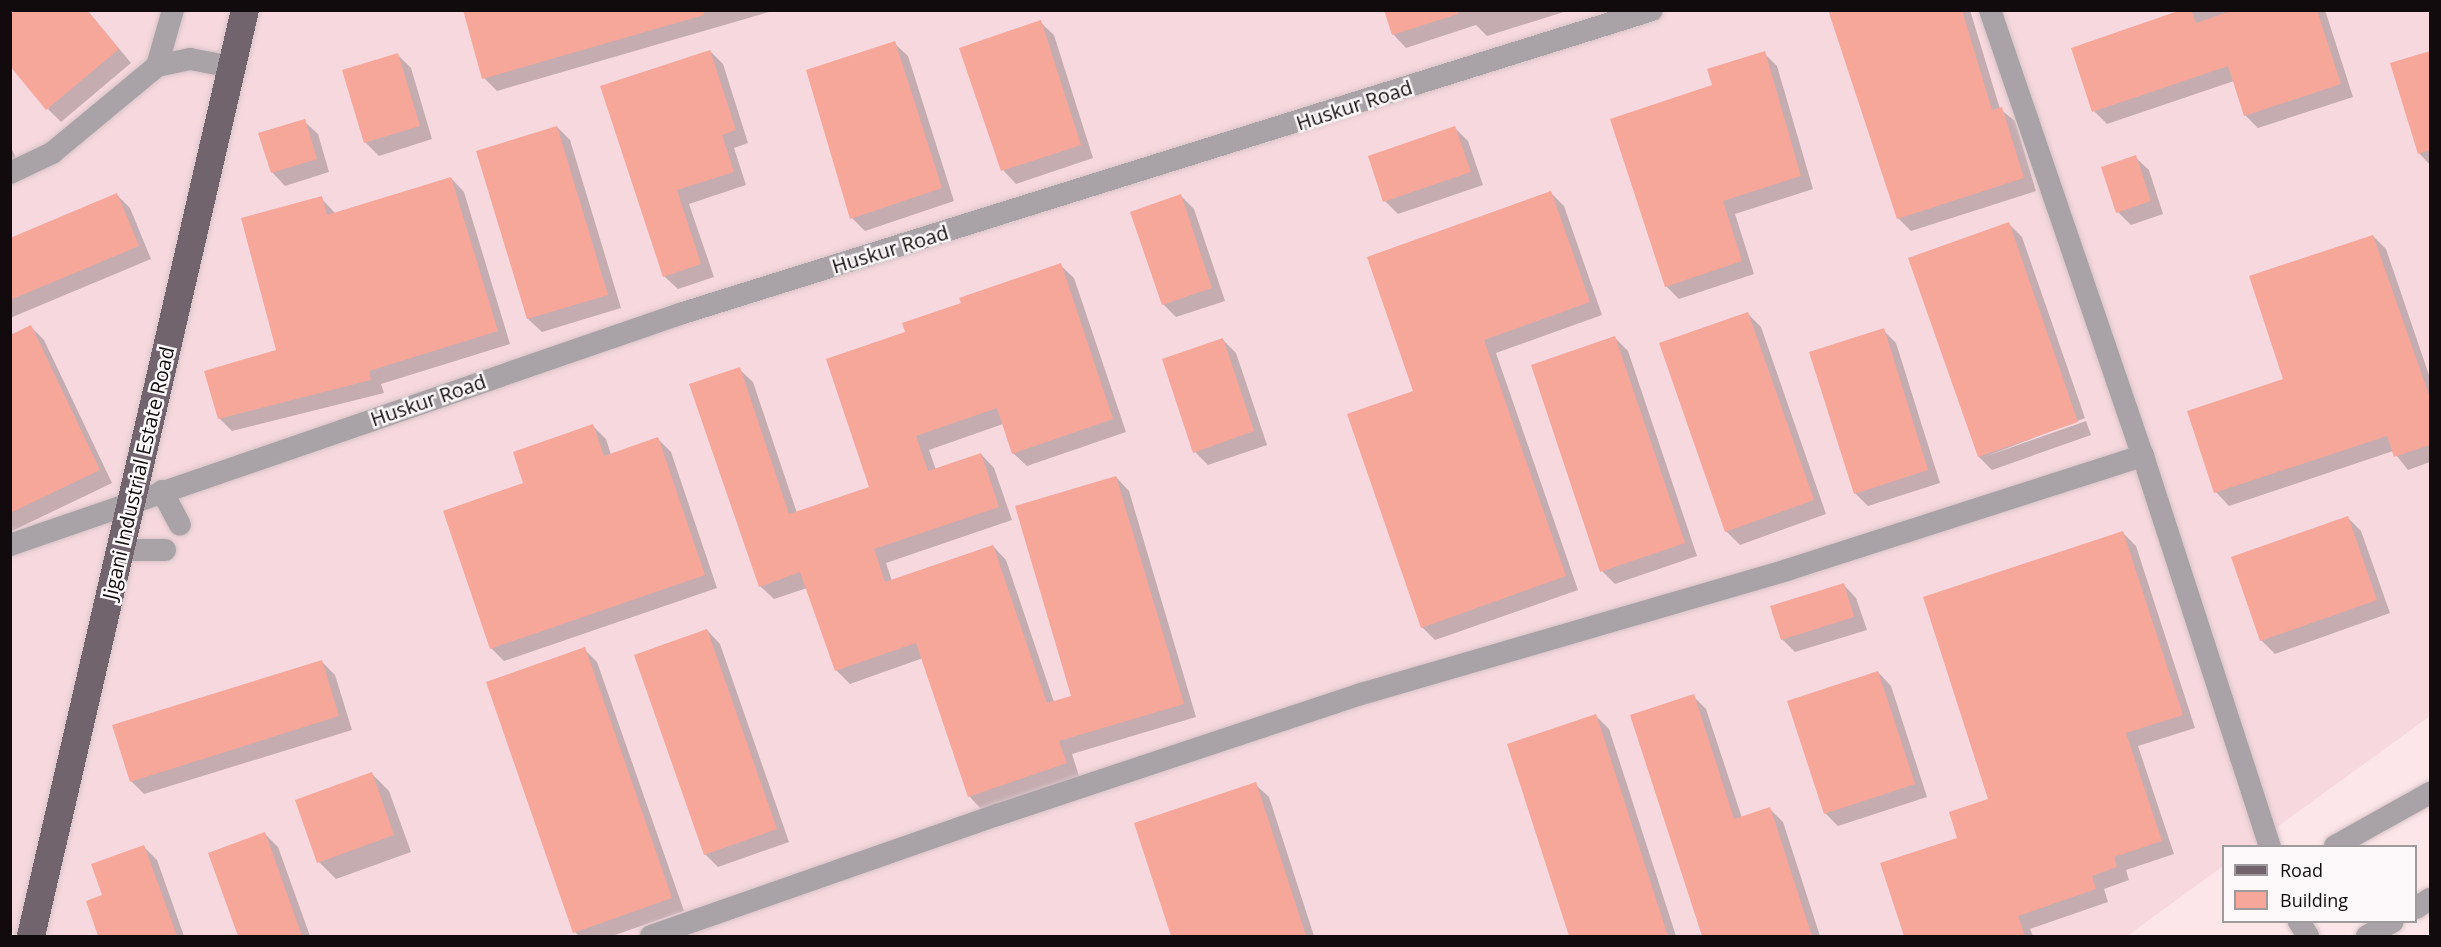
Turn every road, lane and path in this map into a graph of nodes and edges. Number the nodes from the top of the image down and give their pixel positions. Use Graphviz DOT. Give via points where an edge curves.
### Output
graph roads {
  1 [pos="173,10"];
  2 [pos="245,10"];
  3 [pos="1652,10"];
  4 [pos="1990,10"];
  5 [pos="157,66"];
  6 [pos="232,67"];
  7 [pos="10,173"];
  8 [pos="2143,456"];
  9 [pos="162,491"];
  10 [pos="131,501"];
  11 [pos="180,525"];
  12 [pos="10,545"];
  13 [pos="120,550"];
  14 [pos="165,550"];
  15 [pos="2430,793"];
  16 [pos="2270,845"];
  17 [pos="2337,845"];
  18 [pos="2430,899"];
  19 [pos="2417,907"];
  20 [pos="2389,923"];
  21 [pos="31,936"];
  22 [pos="651,936"];
  23 [pos="2367,936"];
  1 -- 5 [label="street"];
  2 -- 6 [label="main road, Jigani Industrial Estate Road"];
  3 -- 9 [label="street, Huskur Road" via="683,313"];
  4 -- 8 [label="street"];
  5 -- 6 [label="street" via="190,60"];
  5 -- 7 [label="street" via="52,153"];
  6 -- 10 [label="main road, Jigani Industrial Estate Road"];
  8 -- 16 [label="street"];
  8 -- 22 [label="street" via="1787,570 1361,694"];
  9 -- 10 [label="street, Huskur Road"];
  9 -- 11 [label="street"];
  10 -- 12 [label="street, Huskur Road"];
  10 -- 13 [label="main road, Jigani Industrial Estate Road"];
  13 -- 14 [label="street"];
  13 -- 21 [label="main road, Jigani Industrial Estate Road"];
  15 -- 17 [label="street"];
  18 -- 19 [label="street"];
  20 -- 23 [label="street"];
}
